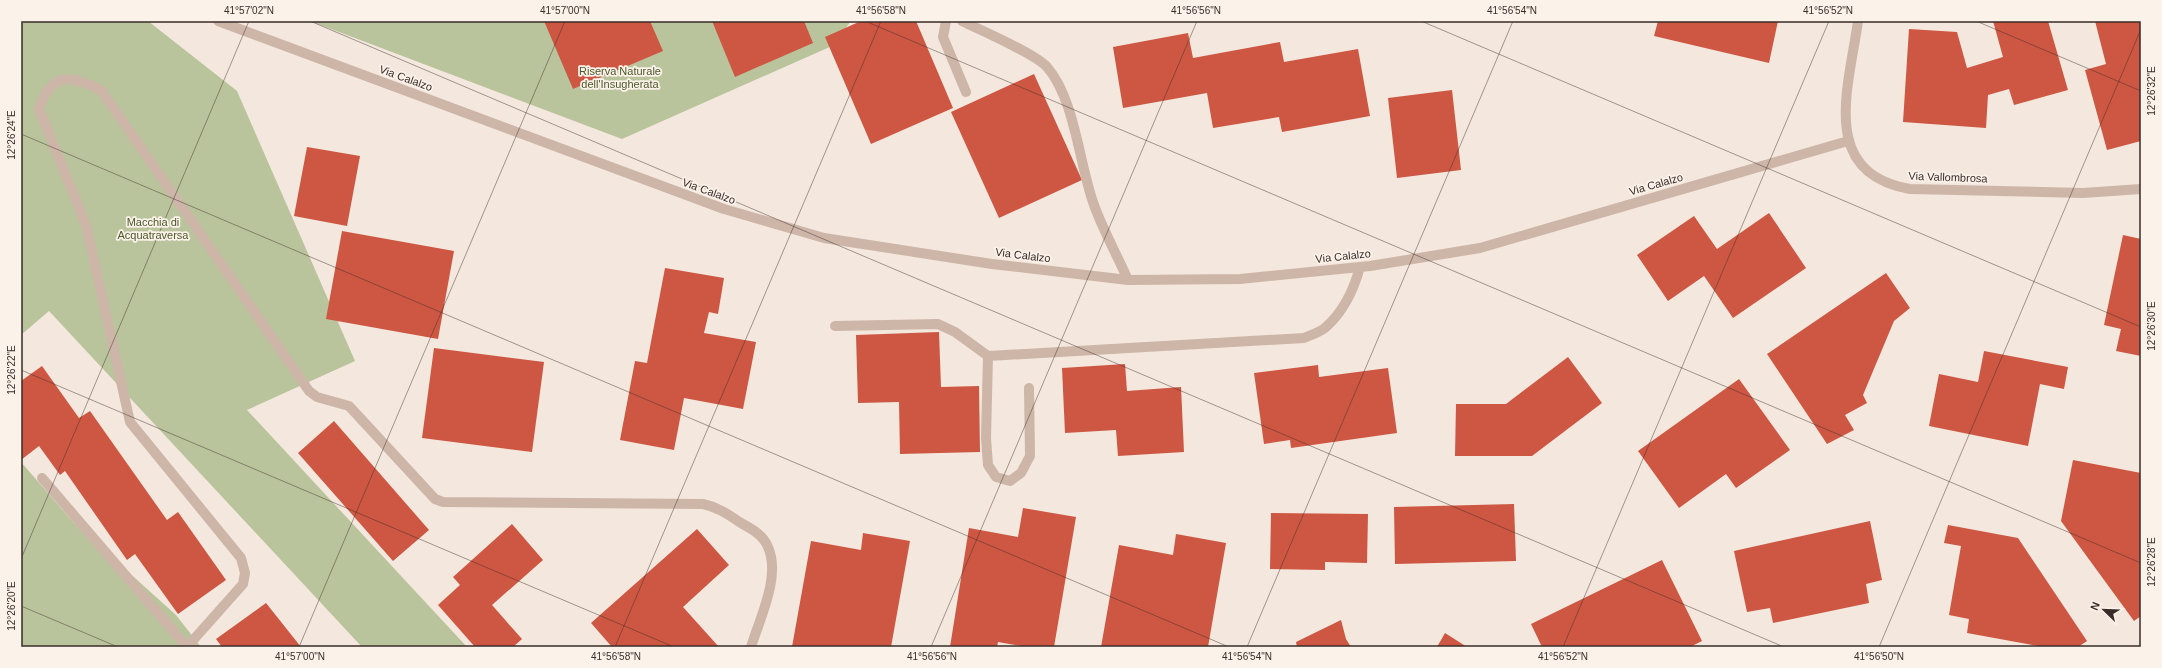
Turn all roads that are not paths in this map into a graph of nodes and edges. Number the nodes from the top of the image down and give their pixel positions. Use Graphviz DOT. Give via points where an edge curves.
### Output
graph roads {
  1 [pos="218,21"];
  2 [pos="946,21"];
  3 [pos="962,21"];
  4 [pos="1858,21"];
  5 [pos="966,92"];
  6 [pos="1848,141"];
  7 [pos="2141,189"];
  8 [pos="1360,267"];
  9 [pos="1128,280"];
  10 [pos="835,326"];
  11 [pos="988,356"];
  12 [pos="1029,388"];
  13 [pos="42,478"];
  14 [pos="187,647"];
  15 [pos="751,647"];
  1 -- 9 [label="street, Via Calalzo" via="724,209 824,238 984,263"];
  2 -- 5 [label="street" via="943,37"];
  3 -- 9 [label="street" via="1046,66 1060,84 1094,205"];
  4 -- 6 [label="street, Via Vallombrosa" via="1846,106"];
  6 -- 7 [label="street, Via Vallombrosa" via="1867,172 1886,183 1910,189 2083,192"];
  6 -- 8 [label="street, Via Calalzo" via="1480,248"];
  8 -- 9 [label="street, Via Calalzo" via="1240,278"];
  8 -- 11 [label="street" via="1354,286 1339,311 1326,327 1304,338"];
  10 -- 11 [label="street" via="938,324 955,332"];
  11 -- 12 [label="street" via="986,438 988,465 996,477 1010,481 1021,473 1030,456"];
  13 -- 14 [label="street"];
  14 -- 15 [label="street" via="243,584 245,573 241,558 130,422 86,225 39,109 44,94 55,84 69,78 84,81 101,90 309,391 317,397 349,406 435,499 443,502 703,504 715,507 758,533 768,546 772,561 772,579"];
}
